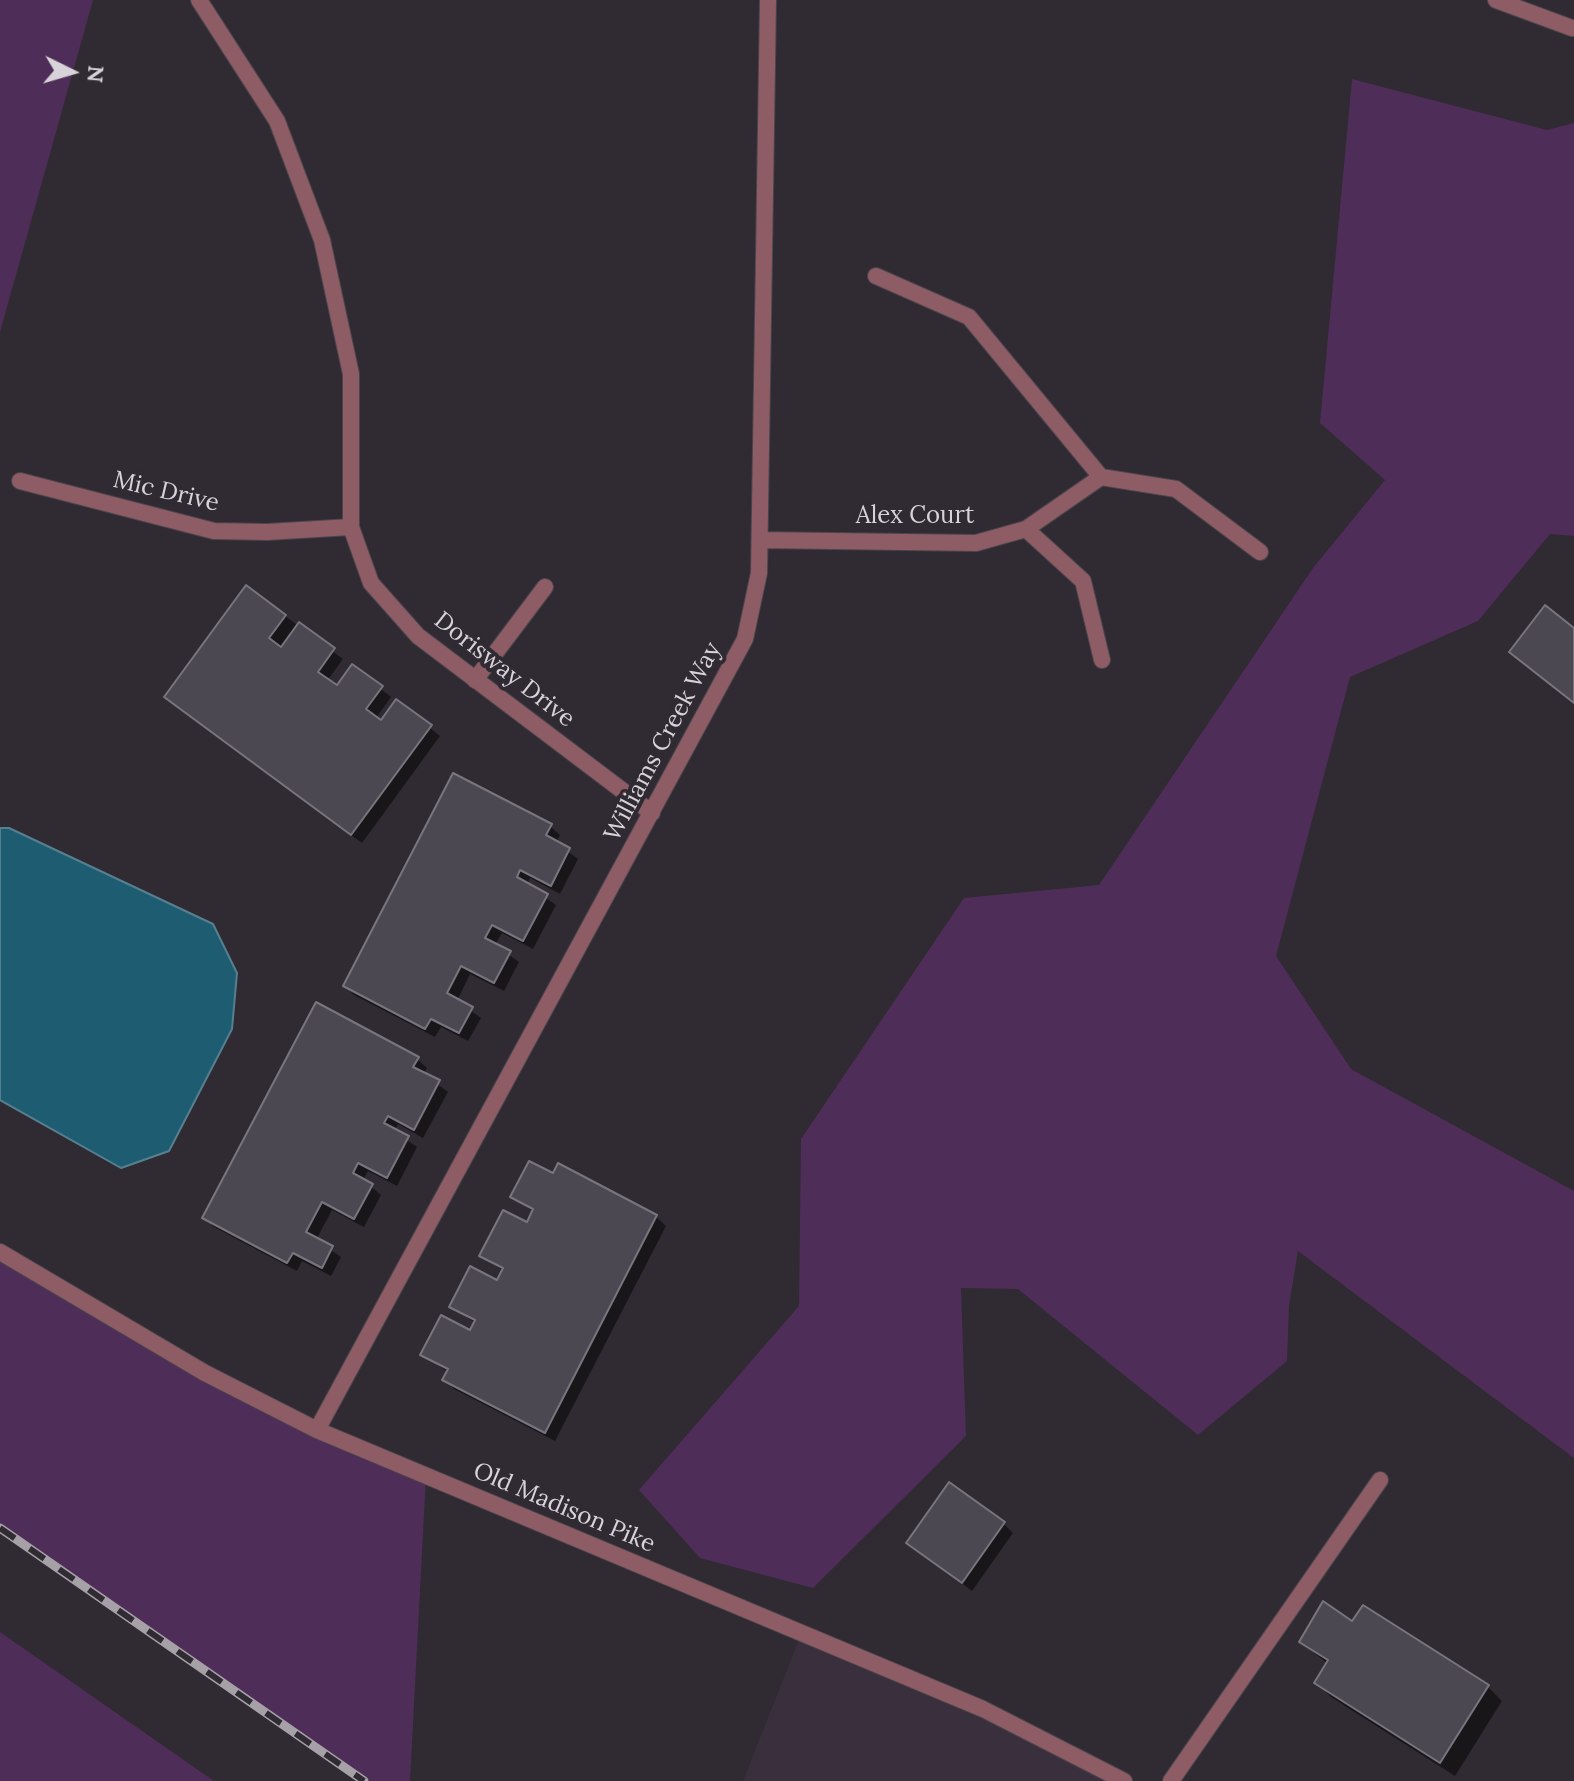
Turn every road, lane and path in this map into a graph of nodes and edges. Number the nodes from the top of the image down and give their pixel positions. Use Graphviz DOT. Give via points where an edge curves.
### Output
graph roads {
  1 [pos="199,0"];
  2 [pos="768,0"];
  3 [pos="1496,0"];
  4 [pos="1572,28"];
  5 [pos="876,276"];
  6 [pos="1101,477"];
  7 [pos="20,481"];
  8 [pos="351,527"];
  9 [pos="1026,529"];
  10 [pos="760,540"];
  11 [pos="1260,552"];
  12 [pos="545,587"];
  13 [pos="1102,660"];
  14 [pos="475,680"];
  15 [pos="652,813"];
  16 [pos="0,1252"];
  17 [pos="317,1430"];
  18 [pos="1380,1480"];
  19 [pos="1124,1781"];
  20 [pos="1171,1781"];
  1 -- 8 [label="street, Dorisway Drive" via="277,121 322,240 351,374"];
  2 -- 10 [label="street, Williams Creek Way"];
  3 -- 4 [label="street"];
  5 -- 6 [label="street" via="969,317"];
  6 -- 9 [label="street, Alex Court"];
  6 -- 11 [label="street" via="1176,489"];
  7 -- 8 [label="street, Mic Drive" via="214,531"];
  8 -- 14 [label="street, Dorisway Drive" via="371,583 418,636"];
  9 -- 10 [label="street, Alex Court" via="976,543"];
  9 -- 13 [label="street" via="1083,581"];
  10 -- 15 [label="street, Williams Creek Way" via="745,639"];
  12 -- 14 [label="street"];
  14 -- 15 [label="street, Dorisway Drive"];
  15 -- 17 [label="street, Williams Creek Way"];
  16 -- 17 [label="street, Old Madison Pike" via="205,1373"];
  17 -- 19 [label="street, Old Madison Pike" via="969,1703"];
  18 -- 20 [label="street"];
}
